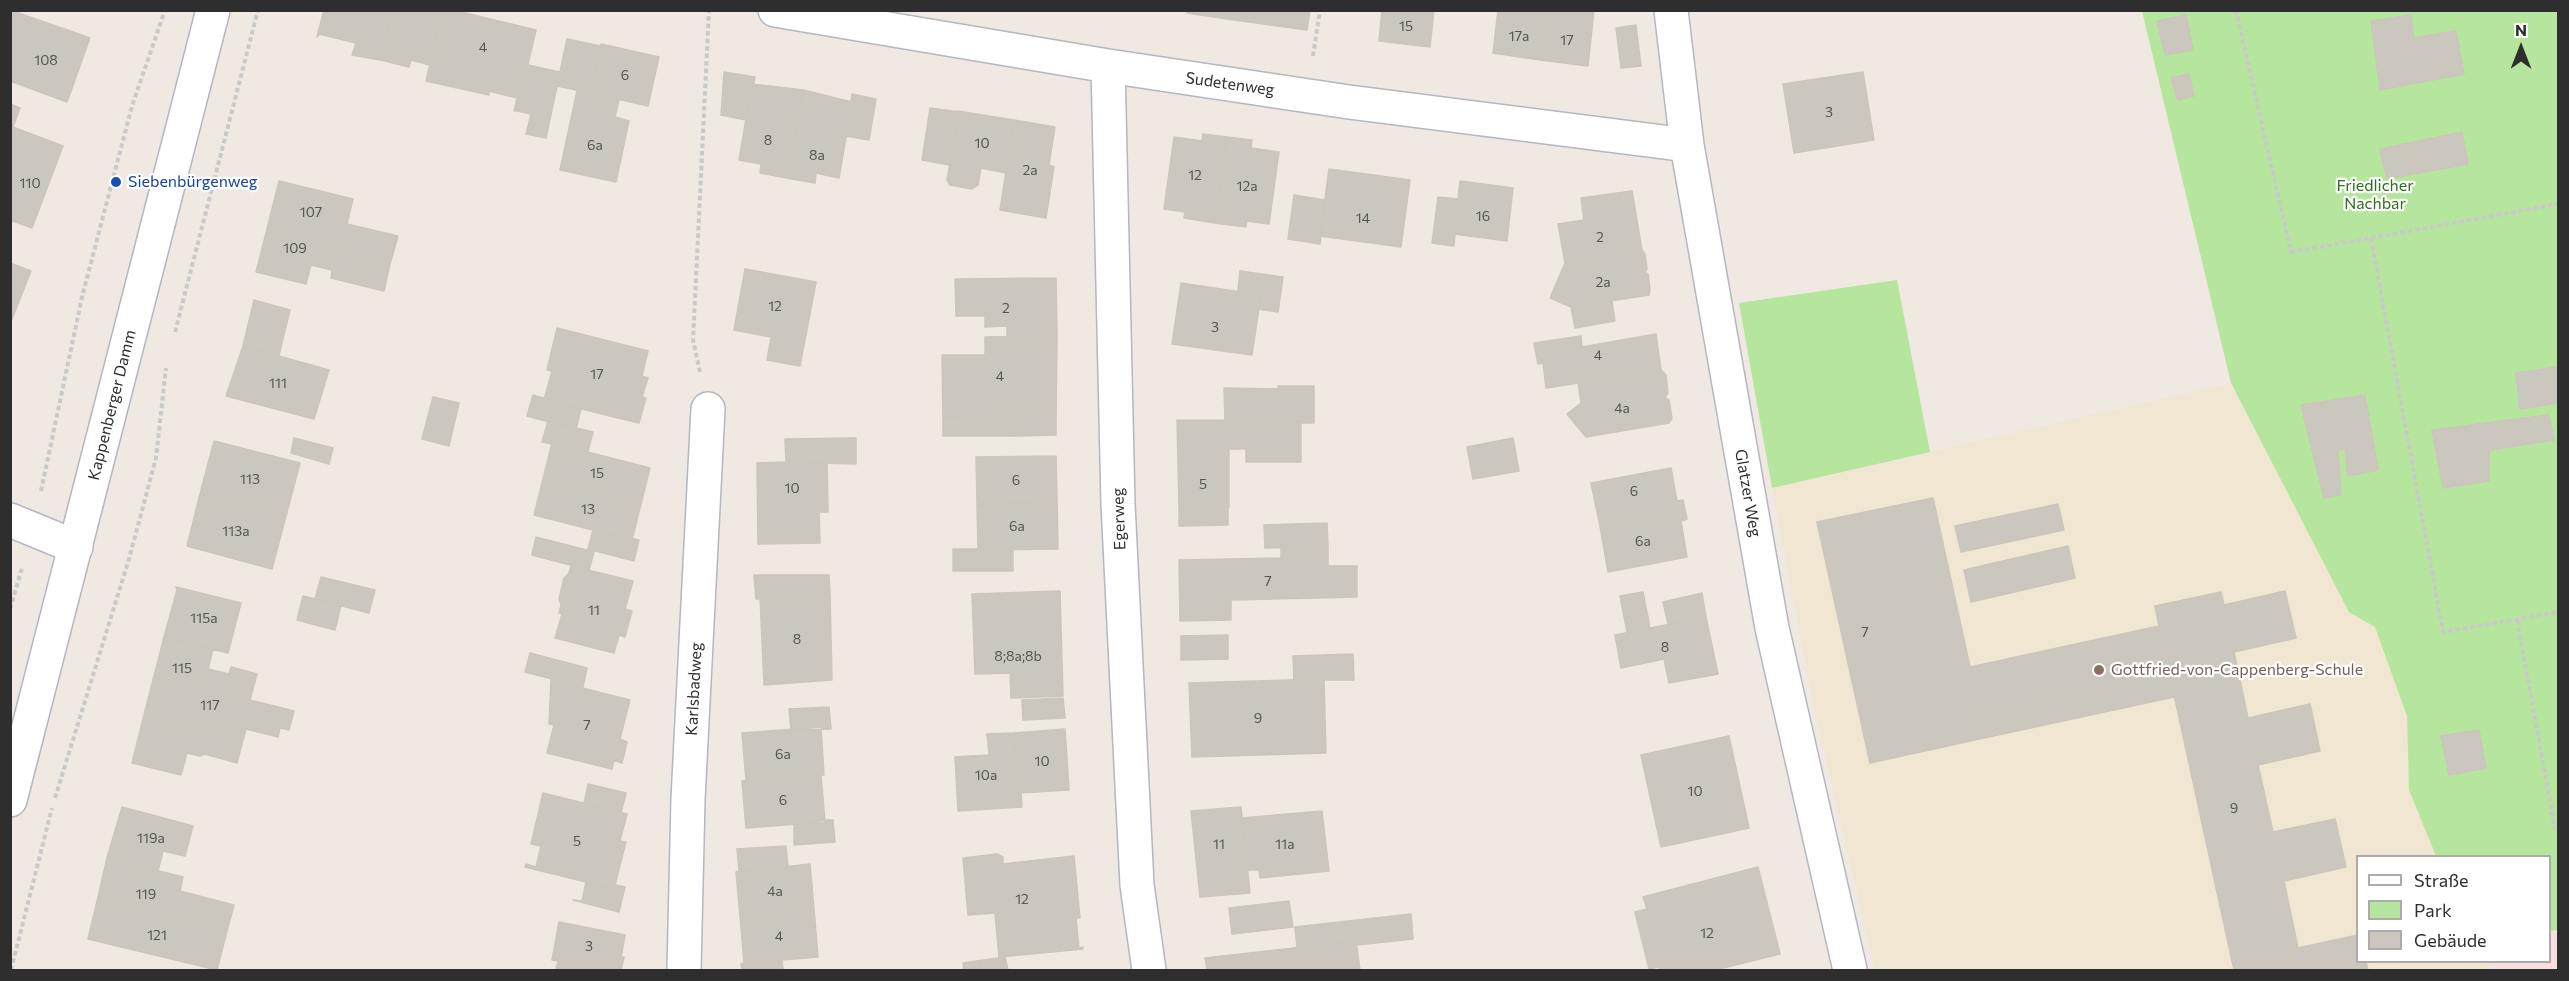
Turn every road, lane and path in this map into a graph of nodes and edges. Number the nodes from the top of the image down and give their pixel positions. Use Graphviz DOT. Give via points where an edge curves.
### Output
graph roads {
  1 [pos="165,10"];
  2 [pos="213,10"];
  3 [pos="258,10"];
  4 [pos="709,10"];
  5 [pos="775,10"];
  6 [pos="1671,10"];
  7 [pos="2236,10"];
  8 [pos="1108,66"];
  9 [pos="1687,145"];
  10 [pos="2559,204"];
  11 [pos="2371,238"];
  12 [pos="174,336"];
  13 [pos="168,358"];
  14 [pos="708,408"];
  15 [pos="22,525"];
  16 [pos="76,547"];
  17 [pos="10,609"];
  18 [pos="2559,612"];
  19 [pos="2517,620"];
  20 [pos="10,800"];
  21 [pos="2555,829"];
  22 [pos="11,970"];
  23 [pos="684,970"];
  24 [pos="1149,970"];
  25 [pos="1850,970"];
  1 -- 15 [label="path" via="132,106"];
  2 -- 16 [label="street, Kappenberger Damm"];
  3 -- 12 [label="path"];
  4 -- 14 [label="path" via="693,340"];
  5 -- 8 [label="street, Sudetenweg"];
  6 -- 9 [label="street, Glatzer Weg"];
  7 -- 11 [label="path" via="2291,252"];
  8 -- 9 [label="street, Sudetenweg" via="1349,102"];
  8 -- 24 [label="street, Egerweg" via="1118,504 1137,885"];
  9 -- 25 [label="street, Glatzer Weg" via="1772,628"];
  10 -- 11 [label="path"];
  11 -- 19 [label="path" via="2443,632"];
  13 -- 22 [label="path" via="153,469 54,801"];
  14 -- 23 [label="street, Karlsbadweg" via="688,799"];
  15 -- 16 [label="street"];
  15 -- 17 [label="path"];
  16 -- 20 [label="street, Kappenberger Damm"];
  18 -- 19 [label="path"];
  19 -- 21 [label="path"];
}
